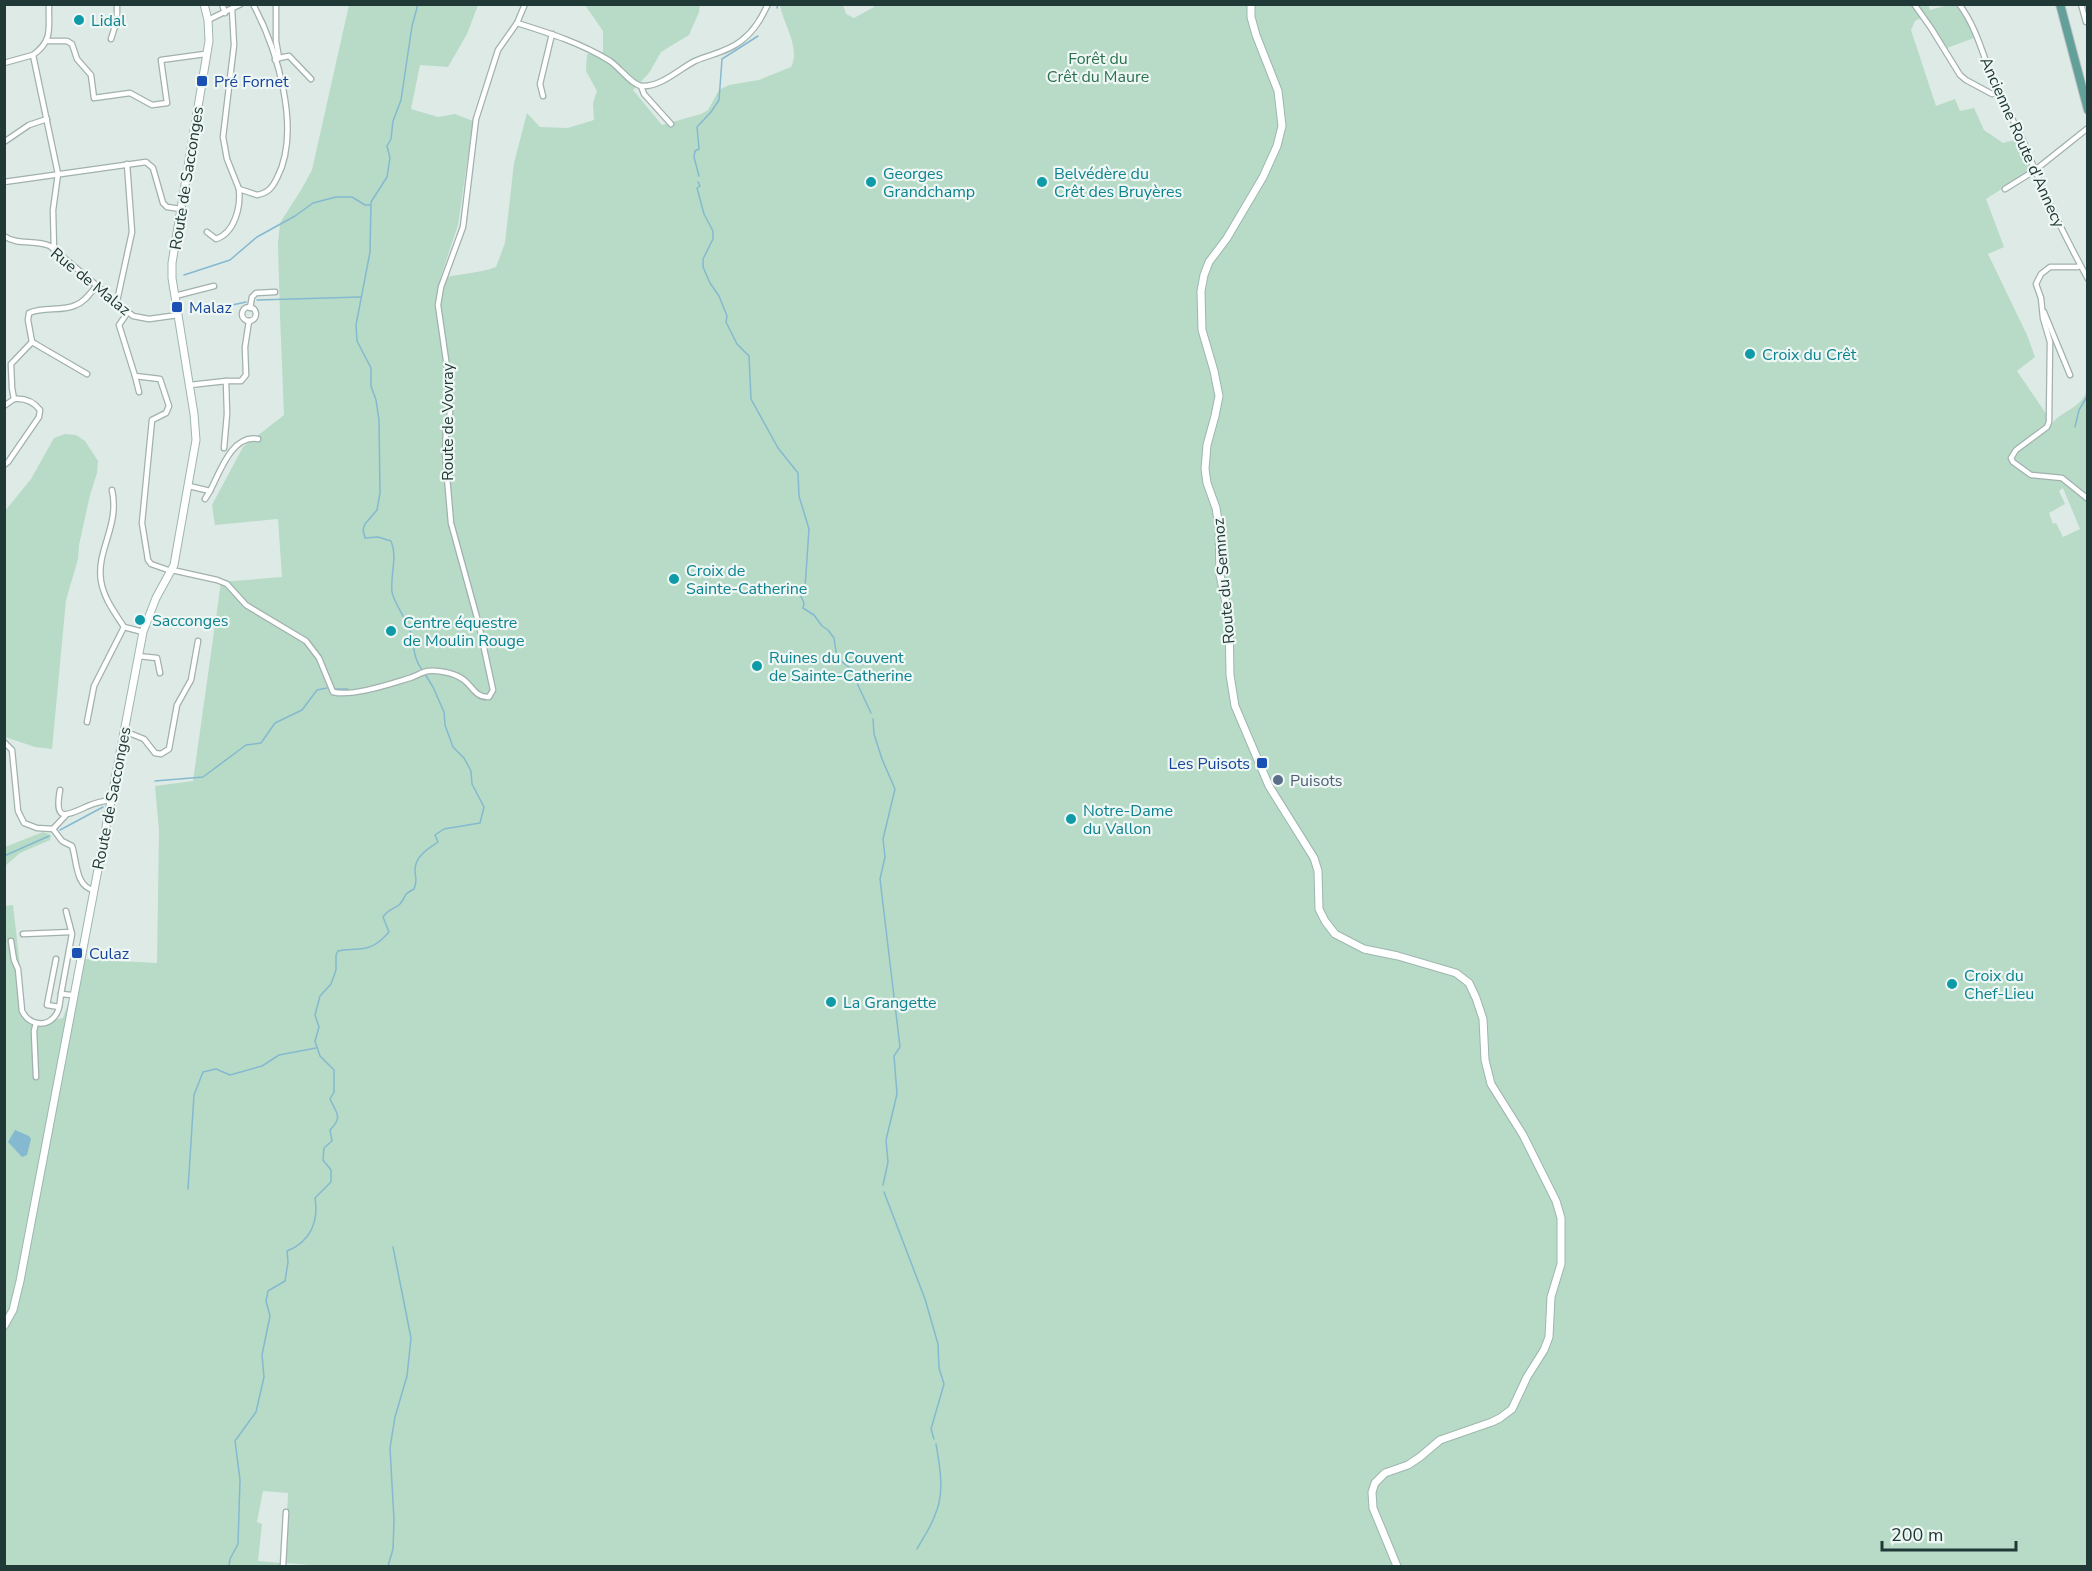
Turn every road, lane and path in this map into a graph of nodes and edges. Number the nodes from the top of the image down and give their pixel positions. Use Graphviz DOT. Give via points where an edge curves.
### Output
graph roads {
  1 [pos="49,4"];
  2 [pos="117,4"];
  3 [pos="199,4"];
  4 [pos="204,4"];
  5 [pos="222,4"];
  6 [pos="241,4"];
  7 [pos="253,4"];
  8 [pos="276,4"];
  9 [pos="525,4"];
  10 [pos="768,4"];
  11 [pos="1251,4"];
  12 [pos="1914,4"];
  13 [pos="1959,4"];
  14 [pos="2060,4"];
  15 [pos="2082,4"];
  16 [pos="232,9"];
  17 [pos="225,13"];
  18 [pos="205,20"];
  19 [pos="2086,22"];
  20 [pos="517,23"];
  21 [pos="552,34"];
  22 [pos="111,39"];
  23 [pos="47,41"];
  24 [pos="33,55"];
  25 [pos="205,57"];
  26 [pos="277,59"];
  27 [pos="4,63"];
  28 [pos="311,79"];
  29 [pos="640,86"];
  30 [pos="1998,92"];
  31 [pos="543,96"];
  32 [pos="2086,100"];
  33 [pos="2088,110"];
  34 [pos="47,119"];
  35 [pos="671,124"];
  36 [pos="2088,128"];
  37 [pos="4,142"];
  38 [pos="127,164"];
  39 [pos="2034,171"];
  40 [pos="58,174"];
  41 [pos="4,182"];
  42 [pos="240,189"];
  43 [pos="2005,189"];
  44 [pos="181,209"];
  45 [pos="207,232"];
  46 [pos="4,236"];
  47 [pos="10,240"];
  48 [pos="4,246"];
  49 [pos="54,250"];
  50 [pos="2080,266"];
  51 [pos="2088,279"];
  52 [pos="97,285"];
  53 [pos="214,286"];
  54 [pos="275,292"];
  55 [pos="175,296"];
  56 [pos="117,301"];
  57 [pos="250,308"];
  58 [pos="2043,310"];
  59 [pos="128,312"];
  60 [pos="178,315"];
  61 [pos="249,321"];
  62 [pos="32,342"];
  63 [pos="87,374"];
  64 [pos="2070,375"];
  65 [pos="135,376"];
  66 [pos="226,381"];
  67 [pos="189,385"];
  68 [pos="140,392"];
  69 [pos="14,399"];
  70 [pos="4,406"];
  71 [pos="258,439"];
  72 [pos="224,448"];
  73 [pos="4,465"];
  74 [pos="189,486"];
  75 [pos="112,489"];
  76 [pos="210,490"];
  77 [pos="205,499"];
  78 [pos="2088,499"];
  79 [pos="171,570"];
  80 [pos="124,627"];
  81 [pos="143,632"];
  82 [pos="198,641"];
  83 [pos="138,656"];
  84 [pos="160,673"];
  85 [pos="87,722"];
  86 [pos="124,731"];
  87 [pos="4,742"];
  88 [pos="60,790"];
  89 [pos="111,800"];
  90 [pos="66,815"];
  91 [pos="53,829"];
  92 [pos="94,890"];
  93 [pos="66,911"];
  94 [pos="71,932"];
  95 [pos="23,934"];
  96 [pos="11,941"];
  97 [pos="56,959"];
  98 [pos="61,994"];
  99 [pos="71,995"];
  100 [pos="59,1007"];
  101 [pos="36,1023"];
  102 [pos="36,1077"];
  103 [pos="14,1307"];
  104 [pos="4,1311"];
  105 [pos="4,1326"];
  106 [pos="286,1512"];
  107 [pos="283,1566"];
  108 [pos="1397,1566"];
  1 -- 23 [label="street"];
  2 -- 22 [label="street"];
  3 -- 18 [label="main road, Route de Sacconges"];
  4 -- 18 [label="main road, Route de Sacconges"];
  5 -- 17 [label="street"];
  6 -- 16 [label="street"];
  7 -- 26 [label="street"];
  8 -- 26 [label="street"];
  9 -- 20 [label="street"];
  10 -- 29 [label="street" via="753,30 733,47 694,62 659,82"];
  11 -- 108 [label="main road, Route du Semnoz" via="1256,35 1278,91 1282,126 1263,177 1206,268 1200,309 1203,339 1218,396 1205,468 1219,527 1233,699 1269,786 1316,862 1318,900 1329,928 1364,949 1449,971 1464,978 1473,990 1483,1018 1485,1060 1491,1084 1519,1128 1558,1206 1562,1224 1561,1264 1551,1297 1547,1344 1512,1409 1492,1422 1440,1440 1414,1461 1377,1480 1372,1492 1373,1508"];
  12 -- 30 [label="street" via="1960,75 1984,91"];
  13 -- 30 [label="street, Ancienne Route d'Annecy" via="1976,33"];
  14 -- 32 [label="main road"];
  15 -- 19 [label="street"];
  16 -- 17 [label="street"];
  16 -- 42 [label="street" via="234,45 223,137 227,159"];
  17 -- 18 [label="street"];
  18 -- 25 [label="main road, Route de Sacconges" via="209,41"];
  20 -- 21 [label="street"];
  20 -- 79 [label="street, Route de Vovray" via="495,56 476,119 463,227 438,305 448,374 448,499 453,535 479,625 492,694 483,697 462,678 451,674 425,672 348,693 333,692 319,658 306,641 246,605 227,584"];
  21 -- 29 [label="street" via="608,60"];
  21 -- 31 [label="street" via="540,84"];
  23 -- 24 [label="street"];
  23 -- 25 [label="street" via="72,44 77,59 91,75 94,98 130,93 152,105 167,104 160,60"];
  24 -- 27 [label="street"];
  24 -- 34 [label="street"];
  25 -- 44 [label="main road, Route de Sacconges"];
  26 -- 28 [label="street" via="289,56"];
  26 -- 42 [label="street" via="288,120 285,155 269,190 257,195"];
  29 -- 35 [label="street"];
  30 -- 39 [label="street, Ancienne Route d'Annecy"];
  32 -- 33 [label="main road"];
  34 -- 37 [label="street" via="29,125"];
  34 -- 40 [label="street"];
  36 -- 39 [label="street"];
  38 -- 40 [label="street"];
  38 -- 44 [label="street" via="149,163 163,203"];
  38 -- 56 [label="street" via="132,232"];
  39 -- 43 [label="street"];
  39 -- 50 [label="street, Ancienne Route d'Annecy"];
  40 -- 41 [label="street"];
  40 -- 49 [label="street" via="53,210"];
  42 -- 45 [label="street" via="239,208 231,227 216,239"];
  44 -- 55 [label="main road, Route de Sacconges" via="172,263"];
  46 -- 47 [label="street, Rue de Malaz"];
  47 -- 48 [label="street"];
  47 -- 49 [label="street, Rue de Malaz" via="40,243"];
  49 -- 52 [label="street, Rue de Malaz"];
  50 -- 51 [label="street, Ancienne Route d'Annecy"];
  50 -- 58 [label="street" via="2050,267 2041,274 2036,284"];
  52 -- 56 [label="street, Rue de Malaz"];
  52 -- 62 [label="street" via="74,306 29,313"];
  53 -- 55 [label="street"];
  54 -- 57 [label="street" via="256,293"];
  55 -- 60 [label="main road, Route de Sacconges"];
  56 -- 59 [label="street, Rue de Malaz"];
  57 -- 61 [label="street" via="255,315"];
  57 -- 61 [label="street" via="244,309 242,315"];
  58 -- 64 [label="street"];
  58 -- 78 [label="street" via="2050,342 2049,422 2011,458 2031,475 2062,478"];
  59 -- 60 [label="street, Rue de Malaz" via="142,319"];
  59 -- 65 [label="street" via="119,325"];
  60 -- 67 [label="main road, Route de Sacconges"];
  61 -- 66 [label="street" via="246,375 241,381"];
  62 -- 63 [label="street"];
  62 -- 69 [label="street" via="11,363"];
  65 -- 68 [label="street"];
  65 -- 79 [label="street" via="160,379 169,406 152,420 142,523 148,560"];
  66 -- 67 [label="street"];
  66 -- 72 [label="street"];
  67 -- 74 [label="main road, Route de Sacconges" via="196,440"];
  69 -- 70 [label="street"];
  69 -- 73 [label="street" via="36,404 39,417"];
  71 -- 76 [label="street" via="249,438 235,447"];
  74 -- 76 [label="street"];
  74 -- 79 [label="main road, Route de Sacconges"];
  75 -- 80 [label="street" via="114,517 101,560 100,579 105,596"];
  76 -- 77 [label="street"];
  79 -- 81 [label="main road, Route de Sacconges"];
  80 -- 81 [label="street"];
  80 -- 85 [label="street" via="94,686"];
  81 -- 83 [label="main road, Route de Sacconges"];
  82 -- 86 [label="street" via="191,680 177,705 169,749 155,753 144,739"];
  83 -- 84 [label="street" via="157,658"];
  83 -- 86 [label="main road, Route de Sacconges"];
  86 -- 89 [label="main road, Route de Sacconges"];
  87 -- 91 [label="street" via="12,750 18,811 24,823"];
  88 -- 90 [label="street" via="58,807"];
  89 -- 90 [label="street"];
  89 -- 92 [label="main road, Route de Sacconges"];
  90 -- 91 [label="street"];
  91 -- 92 [label="street" via="72,846 81,882"];
  92 -- 103 [label="main road, Route de Sacconges"];
  93 -- 94 [label="street"];
  94 -- 95 [label="street"];
  94 -- 98 [label="street"];
  96 -- 101 [label="street" via="22,1011"];
  97 -- 100 [label="street" via="48,1005"];
  98 -- 99 [label="street"];
  98 -- 100 [label="street"];
  100 -- 101 [label="street" via="52,1020"];
  101 -- 102 [label="street"];
  103 -- 104 [label="street"];
  103 -- 105 [label="main road"];
  106 -- 107 [label="street"];
}
